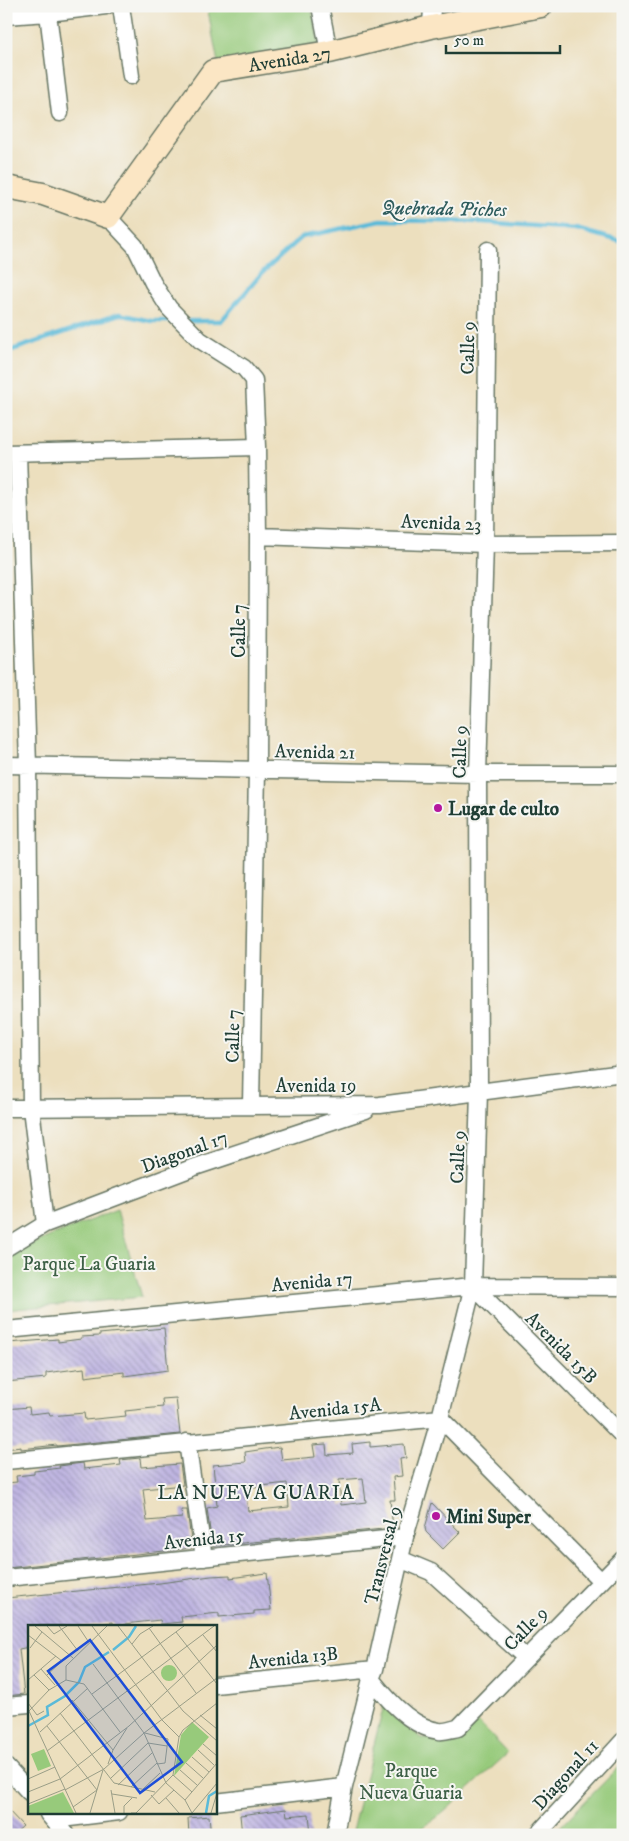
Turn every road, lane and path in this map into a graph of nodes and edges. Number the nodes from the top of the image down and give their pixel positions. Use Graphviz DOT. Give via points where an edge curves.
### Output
graph roads {
  1 [pos="106,6"];
  2 [pos="121,6"];
  3 [pos="320,6"];
  4 [pos="541,6"];
  5 [pos="48,13"];
  6 [pos="6,16"];
  7 [pos="432,17"];
  8 [pos="329,52"];
  9 [pos="131,76"];
  10 [pos="60,113"];
  11 [pos="6,187"];
  12 [pos="108,217"];
  13 [pos="488,250"];
  14 [pos="257,447"];
  15 [pos="12,453"];
  16 [pos="258,536"];
  17 [pos="485,544"];
  18 [pos="623,544"];
  19 [pos="6,765"];
  20 [pos="28,765"];
  21 [pos="257,770"];
  22 [pos="478,774"];
  23 [pos="623,774"];
  24 [pos="623,1073"];
  25 [pos="480,1092"];
  26 [pos="251,1105"];
  27 [pos="380,1105"];
  28 [pos="6,1108"];
  29 [pos="31,1108"];
  30 [pos="45,1224"];
  31 [pos="6,1248"];
  32 [pos="473,1286"];
  33 [pos="623,1287"];
  34 [pos="6,1330"];
  35 [pos="440,1418"];
  36 [pos="623,1436"];
  37 [pos="187,1442"];
  38 [pos="6,1461"];
  39 [pos="405,1537"];
  40 [pos="204,1558"];
  41 [pos="400,1559"];
  42 [pos="623,1559"];
  43 [pos="6,1578"];
  44 [pos="600,1580"];
  45 [pos="525,1657"];
  46 [pos="373,1674"];
  47 [pos="216,1685"];
  48 [pos="28,1704"];
  49 [pos="6,1706"];
  50 [pos="623,1741"];
  51 [pos="6,1766"];
  52 [pos="344,1787"];
  53 [pos="28,1791"];
  54 [pos="216,1802"];
  55 [pos="84,1814"];
  56 [pos="49,1816"];
  57 [pos="66,1835"];
  58 [pos="335,1835"];
  59 [pos="537,1835"];
  1 -- 5 [label="street"];
  2 -- 9 [label="street"];
  3 -- 8 [label="street"];
  4 -- 7 [label="street, Avenida 27"];
  5 -- 6 [label="street"];
  5 -- 10 [label="street"];
  7 -- 8 [label="street, Avenida 27"];
  8 -- 12 [label="street, Avenida 27" via="213,71"];
  11 -- 12 [label="street" via="43,194"];
  12 -- 14 [label="street, Calle 7" via="135,246 169,308 200,340 244,368 254,380"];
  13 -- 17 [label="street, Calle 9"];
  14 -- 15 [label="street"];
  14 -- 16 [label="street, Calle 7"];
  15 -- 20 [label="street"];
  16 -- 17 [label="street, Avenida 23"];
  16 -- 21 [label="street, Calle 7"];
  17 -- 18 [label="street, Avenida 23"];
  17 -- 22 [label="street, Calle 9"];
  19 -- 20 [label="street, Avenida 21"];
  20 -- 21 [label="street, Avenida 21"];
  20 -- 29 [label="street"];
  21 -- 22 [label="street, Avenida 21"];
  21 -- 26 [label="street, Calle 7"];
  22 -- 23 [label="street, Avenida 21"];
  22 -- 25 [label="street, Calle 9"];
  24 -- 25 [label="street, Avenida 19"];
  25 -- 27 [label="street, Avenida 19"];
  25 -- 32 [label="street, Calle 9"];
  26 -- 27 [label="street, Avenida 19"];
  26 -- 29 [label="street, Avenida 19"];
  27 -- 30 [label="street, Diagonal 17" via="192,1168"];
  28 -- 29 [label="street, Avenida 19"];
  29 -- 30 [label="street"];
  30 -- 31 [label="street, Diagonal 17"];
  32 -- 33 [label="street, Avenida 17"];
  32 -- 34 [label="street, Avenida 17"];
  32 -- 35 [label="street, Transversal 9"];
  32 -- 36 [label="street, Avenida 15B"];
  35 -- 37 [label="street, Avenida 15A"];
  35 -- 39 [label="street, Transversal 9"];
  35 -- 44 [label="street"];
  37 -- 38 [label="street, Avenida 15A"];
  37 -- 40 [label="street"];
  39 -- 40 [label="street, Avenida 15"];
  39 -- 41 [label="street, Transversal 9"];
  40 -- 43 [label="street, Avenida 15"];
  41 -- 45 [label="street" via="431,1572"];
  41 -- 46 [label="street, Transversal 9"];
  42 -- 44 [label="street, Calle 9"];
  44 -- 45 [label="street, Calle 9"];
  45 -- 46 [label="street, Calle 9" via="458,1728 441,1732 423,1727 386,1698"];
  46 -- 47 [label="street, Avenida 13B"];
  46 -- 52 [label="street, Transversal 9"];
  48 -- 49 [label="street"];
  50 -- 59 [label="street, Diagonal 11"];
  51 -- 53 [label="street"];
  52 -- 54 [label="street"];
  52 -- 58 [label="street, Transversal 9"];
  55 -- 56 [label="street"];
  56 -- 57 [label="street"];
}
